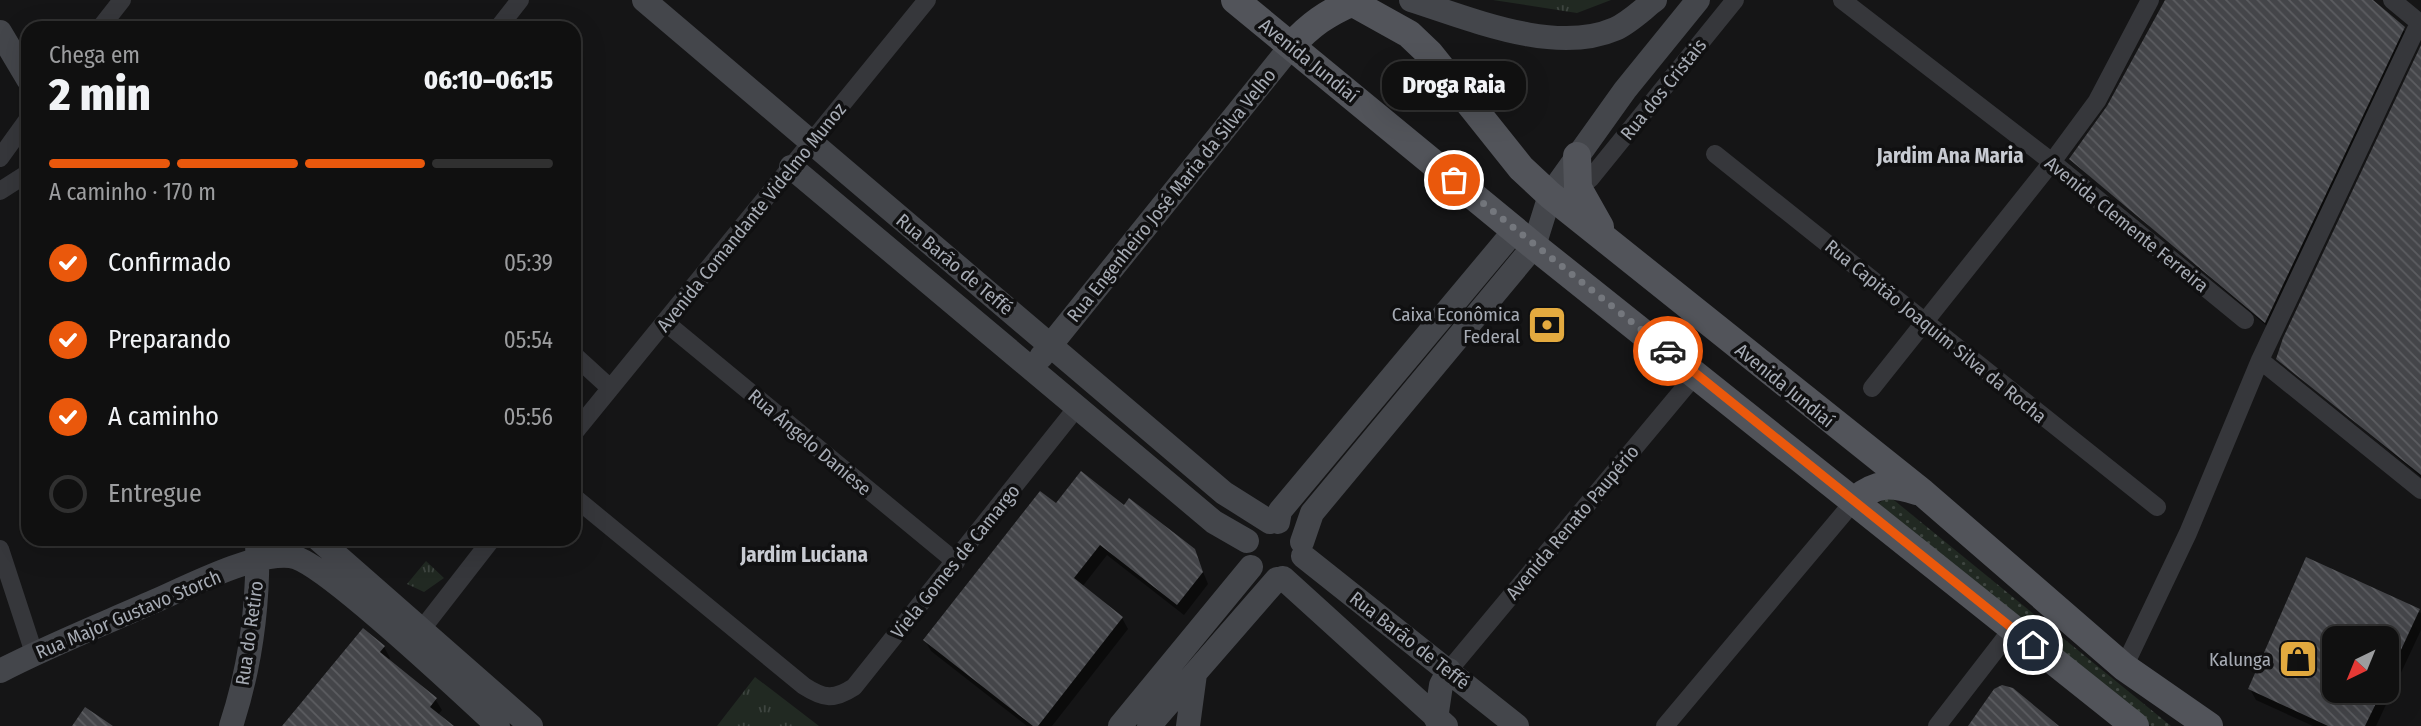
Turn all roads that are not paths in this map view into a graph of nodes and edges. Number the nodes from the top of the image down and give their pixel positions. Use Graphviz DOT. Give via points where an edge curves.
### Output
graph roads {
  1 [pos="122,0"];
  2 [pos="520,0"];
  3 [pos="644,0"];
  4 [pos="927,0"];
  5 [pos="1235,0"];
  6 [pos="1411,0"];
  7 [pos="1655,0"];
  8 [pos="1698,0"];
  9 [pos="1735,0"];
  10 [pos="1842,0"];
  11 [pos="2150,0"];
  12 [pos="2392,0"];
  13 [pos="1353,1"];
  14 [pos="106,21"];
  15 [pos="504,21"];
  16 [pos="2420,23"];
  17 [pos="0,32"];
  18 [pos="1292,46"];
  19 [pos="21,67"];
  20 [pos="1625,90"];
  21 [pos="1648,107"];
  22 [pos="21,130"];
  23 [pos="811,143"];
  24 [pos="1715,154"];
  25 [pos="0,158"];
  26 [pos="2052,162"];
  27 [pos="792,167"];
  28 [pos="1583,168"];
  29 [pos="21,178"];
  30 [pos="854,181"];
  31 [pos="815,187"];
  32 [pos="0,191"];
  33 [pos="1550,195"];
  34 [pos="1525,238"];
  35 [pos="1607,238"];
  36 [pos="2245,320"];
  37 [pos="665,322"];
  38 [pos="1926,322"];
  39 [pos="1050,344"];
  40 [pos="2260,360"];
  41 [pos="581,361"];
  42 [pos="1032,369"];
  43 [pos="1696,374"];
  44 [pos="609,387"];
  45 [pos="1872,388"];
  46 [pos="1078,406"];
  47 [pos="581,424"];
  48 [pos="2421,490"];
  49 [pos="1923,493"];
  50 [pos="1855,500"];
  51 [pos="581,503"];
  52 [pos="2157,507"];
  53 [pos="1274,522"];
  54 [pos="1247,541"];
  55 [pos="326,546"];
  56 [pos="487,546"];
  57 [pos="0,549"];
  58 [pos="1302,549"];
  59 [pos="257,550"];
  60 [pos="956,562"];
  61 [pos="1251,567"];
  62 [pos="1280,579"];
  63 [pos="422,629"];
  64 [pos="2012,629"];
  65 [pos="394,633"];
  66 [pos="34,653"];
  67 [pos="2124,667"];
  68 [pos="1449,670"];
  69 [pos="0,671"];
  70 [pos="1195,674"];
  71 [pos="1438,724"];
  72 [pos="231,726"];
  73 [pos="498,726"];
  74 [pos="531,726"];
  75 [pos="1120,726"];
  76 [pos="1149,726"];
  77 [pos="1188,726"];
  78 [pos="1517,726"];
  79 [pos="1665,726"];
  80 [pos="1937,726"];
  81 [pos="2135,726"];
  82 [pos="2209,726"];
  1 -- 14 [label="street"];
  2 -- 15 [label="street"];
  3 -- 23 [label="main road, Rua Barão de Teffé"];
  4 -- 23 [label="street, Avenida Comandante Videlmo Munoz"];
  5 -- 18 [label="main road, Avenida Jundiaí"];
  6 -- 7 [label="main road" via="1553,39 1593,37 1618,28"];
  8 -- 20 [label="main road"];
  9 -- 21 [label="street, Rua dos Cristais"];
  10 -- 26 [label="street, Avenida Clemente Ferreira"];
  11 -- 26 [label="street" via="2096,101"];
  12 -- 16 [label="street"];
  13 -- 18 [label="main road" via="1328,12"];
  13 -- 33 [label="main road, Avenida Jundiaí" via="1409,34 1430,54 1521,168"];
  16 -- 40 [label="street"];
  17 -- 19 [label="main road"];
  18 -- 34 [label="main road, Avenida Jundiaí"];
  18 -- 39 [label="main road, Rua Engenheiro José Maria da Silva Velho"];
  20 -- 21 [label="street"];
  20 -- 28 [label="main road"];
  21 -- 28 [label="street, Rua dos Cristais"];
  22 -- 25 [label="street"];
  23 -- 27 [label="street, Avenida Comandante Videlmo Munoz"];
  23 -- 30 [label="main road, Rua Barão de Teffé"];
  24 -- 38 [label="street, Rua Capitão Joaquim Silva da Rocha"];
  26 -- 36 [label="street, Avenida Clemente Ferreira"];
  26 -- 38 [label="street"];
  27 -- 31 [label="main road, Rua Barão de Teffé"];
  27 -- 37 [label="street, Avenida Comandante Videlmo Munoz"];
  28 -- 33 [label="main road"];
  28 -- 35 [label="main road" via="1578,188"];
  29 -- 32 [label="street"];
  30 -- 31 [label="main road"];
  30 -- 39 [label="main road, Rua Barão de Teffé"];
  31 -- 42 [label="main road, Rua Barão de Teffé"];
  33 -- 34 [label="main road"];
  33 -- 35 [label="main road, Avenida Jundiaí"];
  34 -- 43 [label="main road, Avenida Jundiaí"];
  34 -- 53 [label="main road"];
  34 -- 58 [label="main road" via="1312,513"];
  35 -- 49 [label="main road, Avenida Jundiaí"];
  37 -- 44 [label="street, Avenida Comandante Videlmo Munoz"];
  37 -- 60 [label="street, Rua Ângelo Daniese"];
  38 -- 45 [label="street"];
  38 -- 52 [label="street, Rua Capitão Joaquim Silva da Rocha"];
  39 -- 42 [label="main road, Rua Engenheiro José Maria da Silva Velho"];
  39 -- 53 [label="main road, Rua Barão de Teffé" via="1224,493"];
  40 -- 48 [label="street"];
  40 -- 67 [label="street" via="2188,533"];
  41 -- 44 [label="street"];
  42 -- 46 [label="main road, Rua Barão de Teffé"];
  43 -- 50 [label="main road, Avenida Jundiaí"];
  43 -- 68 [label="street, Avenida Renato Paupério"];
  44 -- 47 [label="street, Avenida Comandante Videlmo Munoz"];
  46 -- 54 [label="main road, Rua Barão de Teffé" via="1214,522"];
  46 -- 60 [label="street, Viela Gomes de Camargo"];
  49 -- 50 [label="main road" via="1892,483 1871,488"];
  49 -- 67 [label="main road, Avenida Jundiaí"];
  50 -- 64 [label="main road, Avenida Jundiaí"];
  50 -- 79 [label="street"];
  51 -- 60 [label="street, Viela Gomes de Camargo" via="821,697 839,697 854,687"];
  53 -- 54 [label="main road" via="1256,528"];
  53 -- 58 [label="main road" via="1293,528"];
  54 -- 61 [label="main road"];
  55 -- 63 [label="main road"];
  56 -- 63 [label="street"];
  57 -- 66 [label="street"];
  58 -- 62 [label="main road" via="1296,570"];
  58 -- 68 [label="main road, Rua Barão de Teffé"];
  59 -- 65 [label="main road, Rua Major Gustavo Storch" via="291,555 320,571"];
  59 -- 66 [label="main road, Rua Major Gustavo Storch" via="219,573"];
  59 -- 72 [label="main road, Rua do Retiro" via="258,590 249,659"];
  61 -- 62 [label="main road" via="1262,577"];
  61 -- 75 [label="main road"];
  62 -- 70 [label="main road"];
  62 -- 71 [label="main road, Rua Barão de Teffé"];
  63 -- 65 [label="main road"];
  63 -- 74 [label="main road"];
  64 -- 80 [label="street"];
  64 -- 81 [label="main road, Avenida Jundiaí"];
  65 -- 73 [label="main road, Rua Major Gustavo Storch"];
  66 -- 69 [label="main road, Rua Major Gustavo Storch"];
  67 -- 82 [label="main road, Avenida Jundiaí"];
  68 -- 71 [label="main road" via="1441,685"];
  68 -- 78 [label="main road, Rua Barão de Teffé"];
  70 -- 76 [label="main road"];
  70 -- 77 [label="main road"];
}
